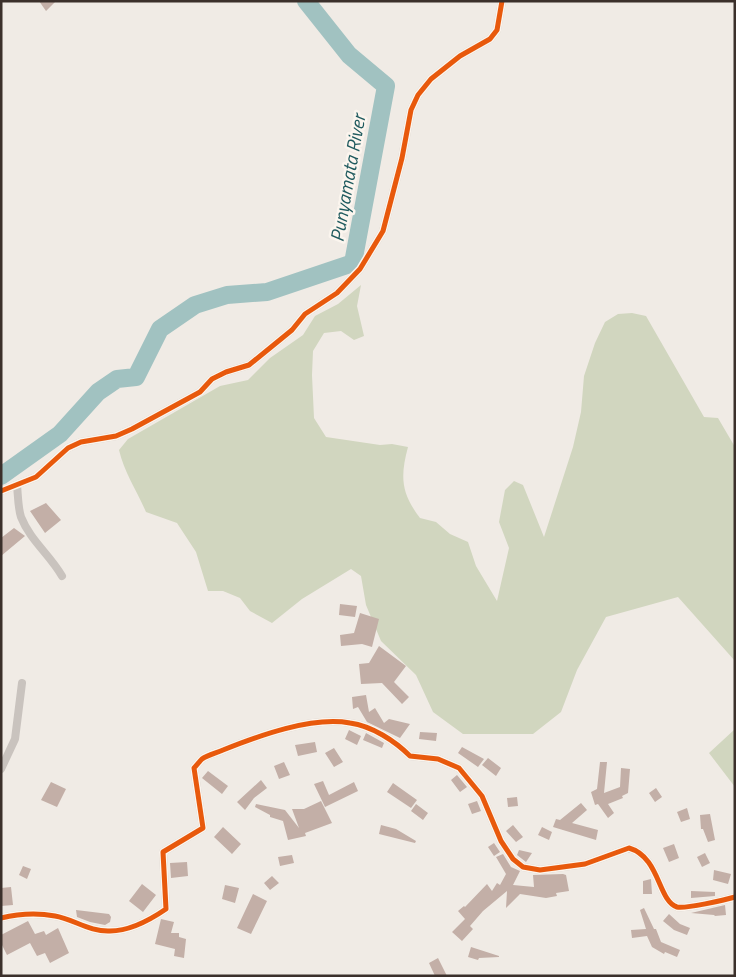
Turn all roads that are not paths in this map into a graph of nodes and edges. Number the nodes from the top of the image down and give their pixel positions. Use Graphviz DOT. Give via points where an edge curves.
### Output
graph roads {
  1 [pos="502,1"];
  2 [pos="17,485"];
  3 [pos="1,491"];
  4 [pos="62,576"];
  5 [pos="22,683"];
  6 [pos="1,769"];
  7 [pos="735,897"];
  8 [pos="1,918"];
  1 -- 2 [label="street" via="497,30 490,39 430,79 418,95 411,110 383,231 360,269 337,293 305,314 292,330 249,365 212,379 200,392 132,429 68,448 36,477"];
  2 -- 3 [label="street"];
  2 -- 4 [label="street" via="21,516"];
  5 -- 6 [label="street" via="15,739"];
  7 -- 8 [label="street" via="677,907 671,903 649,862 628,848 585,864 540,870 524,867 513,859 501,841 482,796 459,768 438,759 410,756 379,734 352,723 337,722 280,730 202,759 194,768 203,828 163,852 166,909 146,922 110,931 80,926 55,916 17,914"];
}
